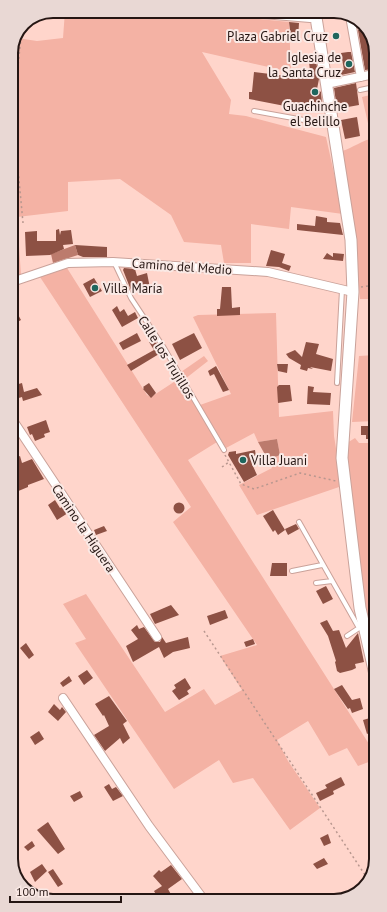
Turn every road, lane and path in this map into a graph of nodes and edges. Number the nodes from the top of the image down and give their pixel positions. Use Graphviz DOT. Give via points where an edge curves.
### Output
graph roads {
  1 [pos="316,18"];
  2 [pos="351,23"];
  3 [pos="21,41"];
  4 [pos="18,66"];
  5 [pos="369,75"];
  6 [pos="361,77"];
  7 [pos="326,84"];
  8 [pos="369,88"];
  9 [pos="360,90"];
  10 [pos="254,111"];
  11 [pos="331,118"];
  12 [pos="18,169"];
  13 [pos="23,223"];
  14 [pos="113,262"];
  15 [pos="18,280"];
  16 [pos="369,286"];
  17 [pos="349,290"];
  18 [pos="337,383"];
  19 [pos="18,428"];
  20 [pos="224,450"];
  21 [pos="229,462"];
  22 [pos="222,467"];
  23 [pos="345,480"];
  24 [pos="299,522"];
  25 [pos="322,564"];
  26 [pos="292,571"];
  27 [pos="332,581"];
  28 [pos="316,583"];
  29 [pos="362,628"];
  30 [pos="204,631"];
  31 [pos="347,636"];
  32 [pos="157,637"];
  33 [pos="369,654"];
  34 [pos="63,698"];
  35 [pos="365,875"];
  36 [pos="200,894"];
  1 -- 7 [label="main road"];
  2 -- 6 [label="street"];
  3 -- 4 [label="path"];
  5 -- 6 [label="street"];
  6 -- 7 [label="street"];
  7 -- 11 [label="main road"];
  8 -- 9 [label="lane"];
  10 -- 11 [label="lane" via="314,122"];
  11 -- 17 [label="main road" via="351,240"];
  12 -- 13 [label="path"];
  14 -- 15 [label="street, Camino del Medio" via="68,263"];
  14 -- 17 [label="street, Camino del Medio" via="268,272"];
  14 -- 20 [label="lane, Calle los Trujillos" via="131,298 164,348"];
  16 -- 17 [label="path"];
  17 -- 18 [label="lane"];
  17 -- 23 [label="main road" via="349,360 342,458"];
  19 -- 32 [label="street, Camino la Higuera"];
  20 -- 21 [label="path"];
  21 -- 22 [label="path"];
  21 -- 23 [label="path" via="243,486 254,489 300,474 328,480"];
  23 -- 29 [label="main road"];
  24 -- 25 [label="lane"];
  25 -- 26 [label="lane"];
  25 -- 27 [label="lane"];
  27 -- 28 [label="lane"];
  27 -- 29 [label="lane"];
  29 -- 31 [label="lane"];
  29 -- 33 [label="main road"];
  30 -- 35 [label="path"];
  34 -- 36 [label="street" via="149,826"];
}
